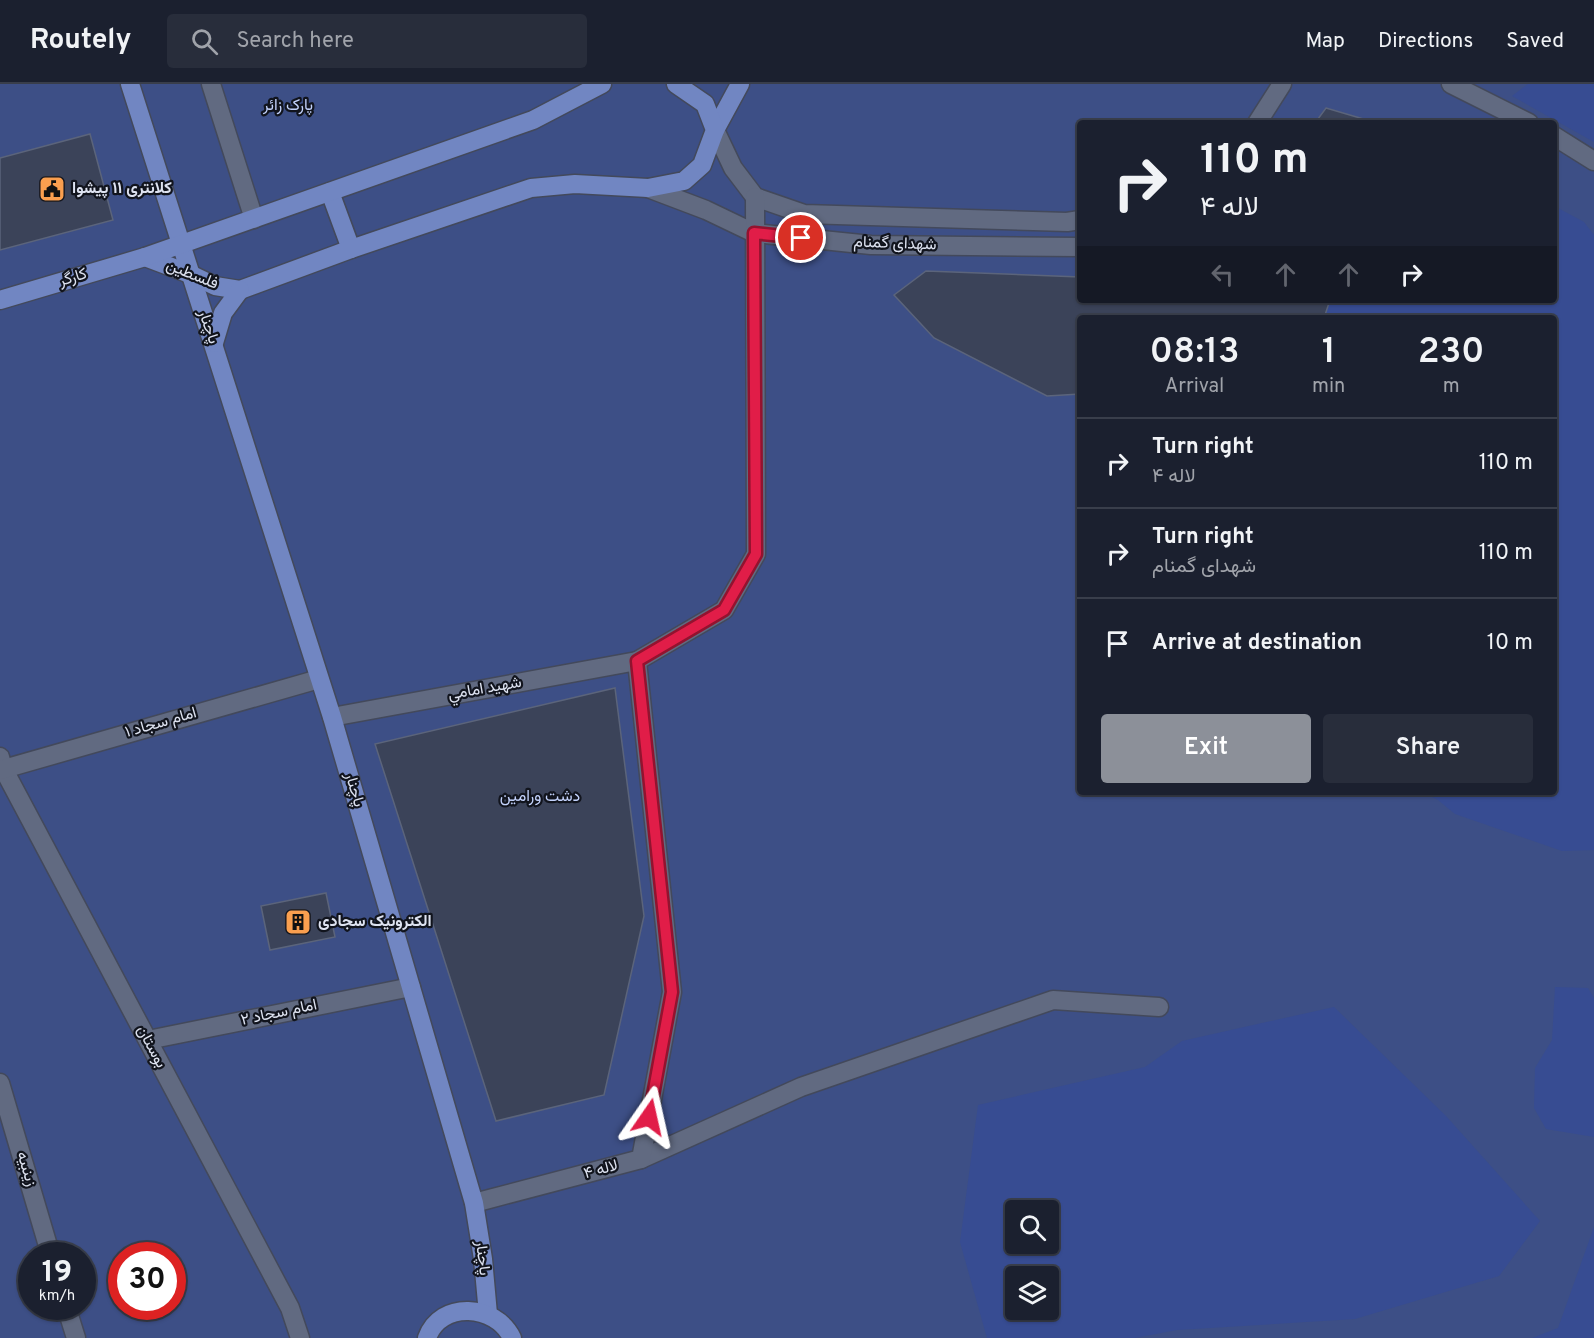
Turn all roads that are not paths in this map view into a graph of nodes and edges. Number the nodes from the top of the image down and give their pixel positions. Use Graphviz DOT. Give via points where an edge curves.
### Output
graph roads {
  1 [pos="130,84"];
  2 [pos="211,84"];
  3 [pos="602,84"];
  4 [pos="676,84"];
  5 [pos="740,84"];
  6 [pos="1282,84"];
  7 [pos="1451,84"];
  8 [pos="1259,120"];
  9 [pos="1523,120"];
  10 [pos="715,130"];
  11 [pos="1557,138"];
  12 [pos="1594,161"];
  13 [pos="648,188"];
  14 [pos="330,192"];
  15 [pos="755,197"];
  16 [pos="254,219"];
  17 [pos="1077,220"];
  18 [pos="754,233"];
  19 [pos="180,244"];
  20 [pos="1077,247"];
  21 [pos="351,249"];
  22 [pos="145,257"];
  23 [pos="190,274"];
  24 [pos="240,290"];
  25 [pos="0,300"];
  26 [pos="214,343"];
  27 [pos="637,661"];
  28 [pos="320,679"];
  29 [pos="332,717"];
  30 [pos="1,765"];
  31 [pos="411,987"];
  32 [pos="1160,1007"];
  33 [pos="148,1040"];
  34 [pos="0,1083"];
  35 [pos="641,1159"];
  36 [pos="474,1203"];
  37 [pos="47,1242"];
  38 [pos="493,1317"];
  39 [pos="70,1320"];
  40 [pos="422,1336"];
  41 [pos="76,1338"];
  42 [pos="300,1338"];
  43 [pos="512,1338"];
  44 [pos="526,1338"];
  1 -- 19 [label="main road, پاچنار"];
  2 -- 16 [label="street"];
  3 -- 14 [label="main road, فلسطین" via="533,120"];
  4 -- 10 [label="main road" via="705,104"];
  5 -- 10 [label="main road, فلسطین"];
  6 -- 8 [label="street"];
  7 -- 9 [label="street"];
  10 -- 13 [label="main road, فلسطین" via="702,165 684,181"];
  10 -- 15 [label="street" via="733,168"];
  11 -- 12 [label="street"];
  13 -- 18 [label="street, شهدای گمنام"];
  13 -- 21 [label="main road, فلسطین" via="575,184 531,188"];
  14 -- 16 [label="main road, فلسطین"];
  14 -- 21 [label="main road"];
  15 -- 17 [label="street, شهدای گمنام" via="804,214"];
  15 -- 18 [label="street"];
  16 -- 19 [label="main road, فلسطین"];
  18 -- 20 [label="street, شهدای گمنام" via="871,245"];
  18 -- 27 [label="street" via="756,554 724,610"];
  19 -- 22 [label="main road, فلسطین"];
  19 -- 23 [label="main road, پاچنار"];
  21 -- 24 [label="main road, فلسطین"];
  22 -- 23 [label="main road, فلسطین"];
  22 -- 25 [label="main road, کارگر"];
  23 -- 24 [label="main road, فلسطین" via="215,286"];
  23 -- 26 [label="main road, پاچنار"];
  24 -- 26 [label="main road" via="223,313"];
  26 -- 28 [label="main road, پاچنار"];
  27 -- 29 [label="street, شهيد امامي"];
  27 -- 35 [label="street, لاله ۴" via="672,992"];
  28 -- 29 [label="main road, پاچنار"];
  28 -- 30 [label="street, امام سجاد ۱"];
  29 -- 31 [label="main road, پاچنار"];
  30 -- 33 [label="street, بوستان"];
  31 -- 33 [label="street, امام سجاد ۲"];
  31 -- 36 [label="main road, پاچنار"];
  32 -- 35 [label="street" via="1053,1000 801,1087"];
  33 -- 42 [label="street, بوستان" via="290,1308"];
  34 -- 37 [label="street, زينبيه"];
  35 -- 36 [label="street, لاله ۴"];
  36 -- 38 [label="main road, پاچنار"];
  38 -- 40 [label="main road" via="462,1311 449,1315"];
  38 -- 43 [label="main road"];
  38 -- 44 [label="main road"];
  39 -- 41 [label="street"];
}
